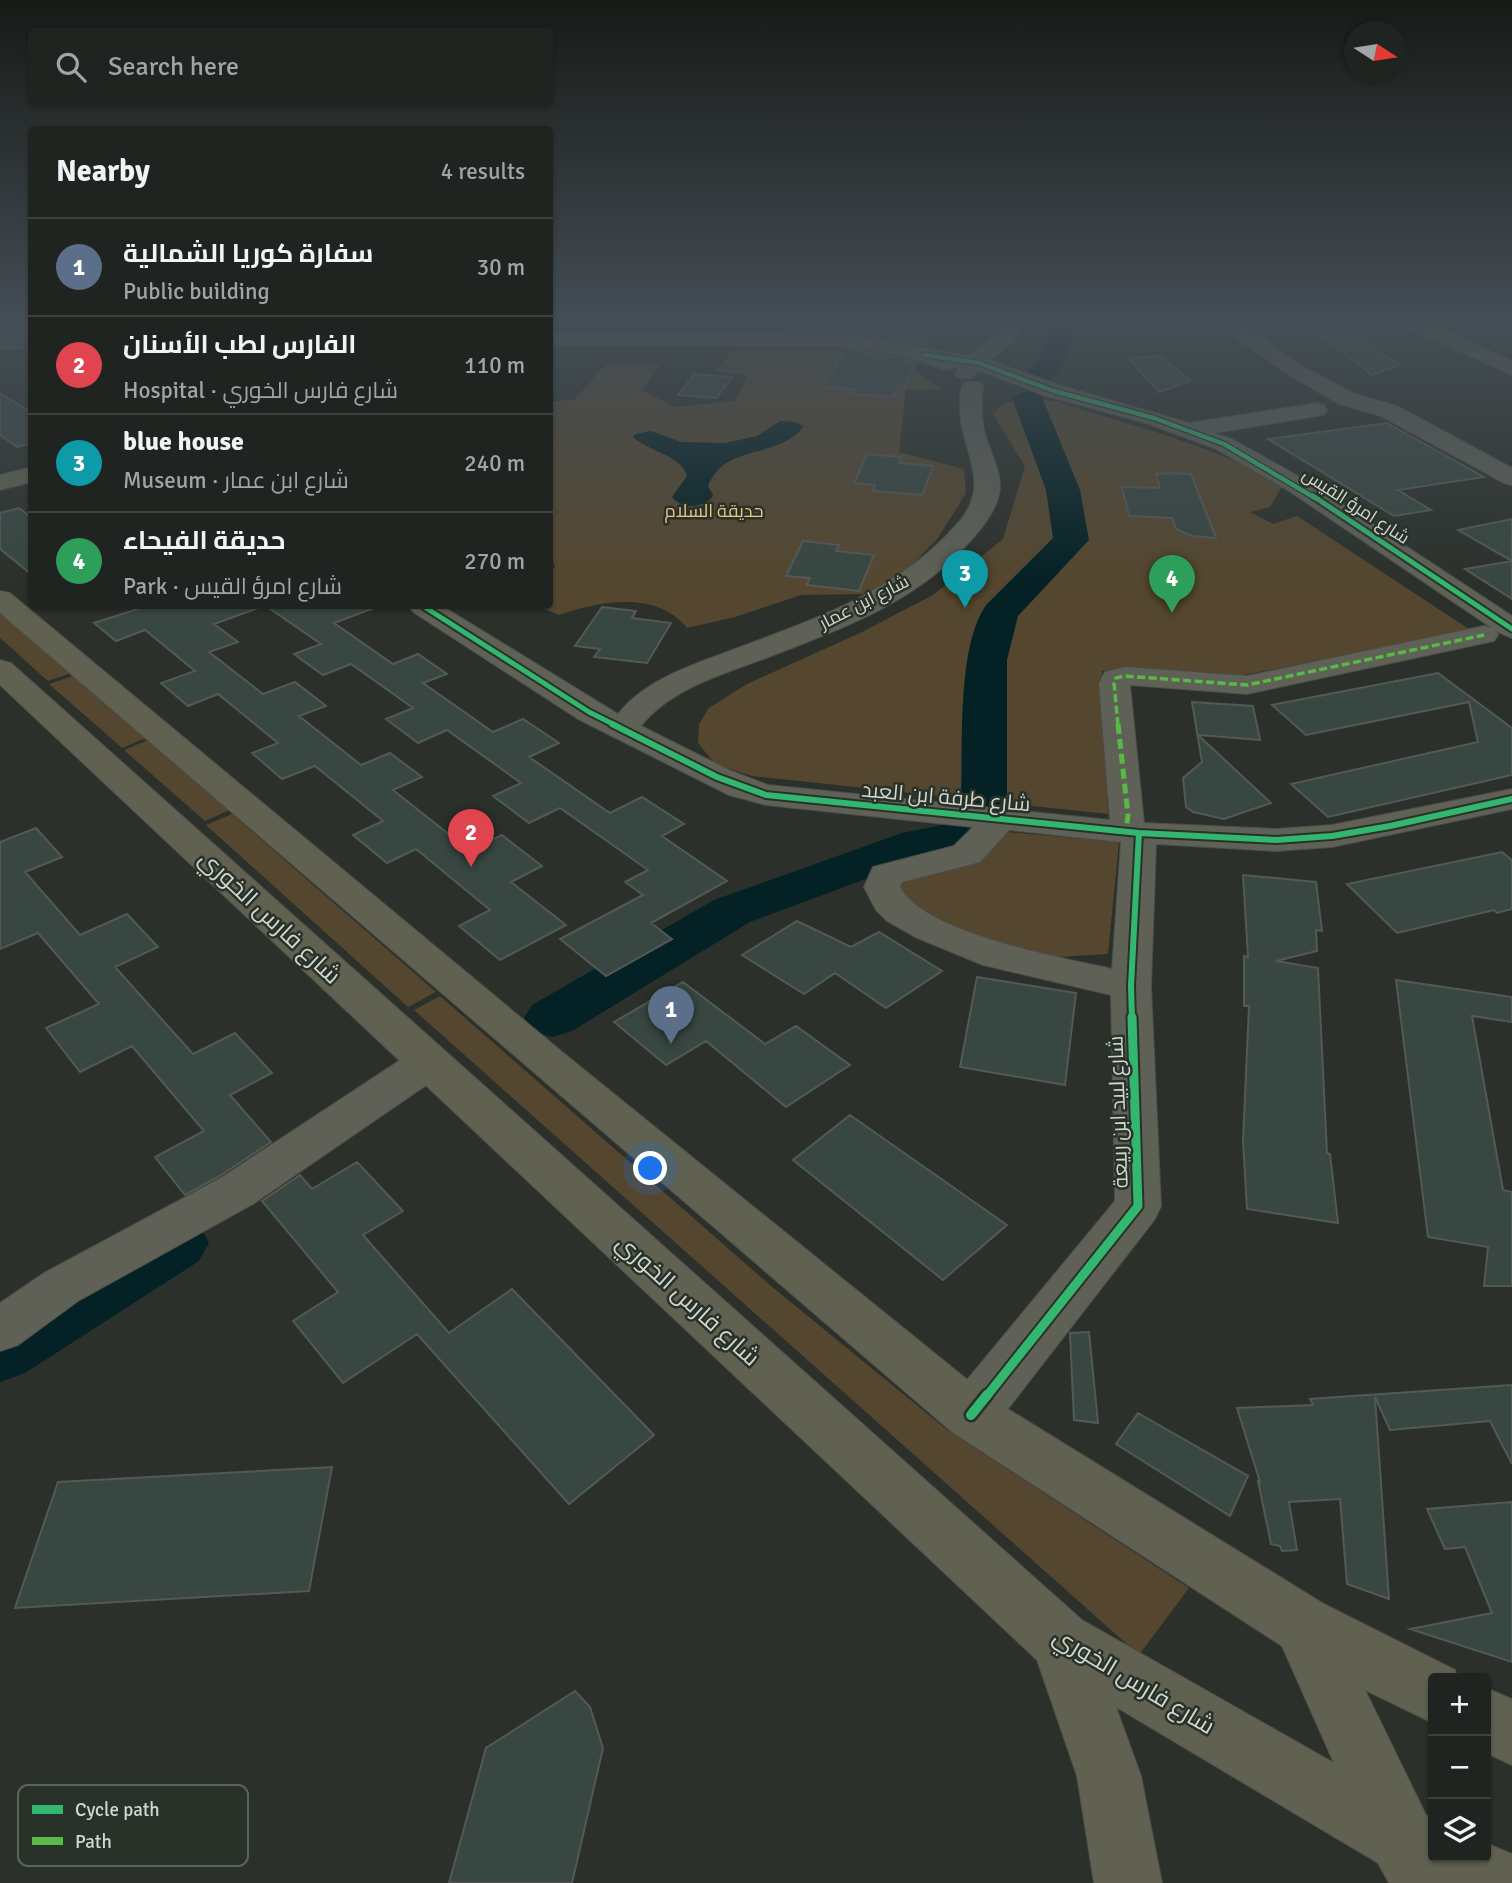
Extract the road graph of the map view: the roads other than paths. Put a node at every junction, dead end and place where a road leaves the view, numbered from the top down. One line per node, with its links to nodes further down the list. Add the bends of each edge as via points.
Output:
1 (975, 408): 13 (street, شارع ابن عمار, via 972,427 984,460 988,492 974,520 949,549 913,578 865,606)
2 (1113, 408): 5 (street, شارع امرؤ القيس)
3 (1377, 408): 7 (street)
4 (1316, 410): 5 (street)
5 (1190, 430): 11 (street, شارع امرؤ القيس, via 1241,452 1298,486)
6 (28, 475): 8 (main road)
7 (1512, 478)
8 (0, 483)
9 (0, 599): 23 (main road)
10 (428, 609): 14 (street, شارع طرفة ابن العبد)
11 (1498, 632): 19 (street, شارع لبيد ابن ربيعة, via 1247,685 1116,678)
12 (0, 669): 21 (main road, شارع فارس الخوري)
13 (676, 685): 14 (street, via 607,692); 15 (street, شارع ابن عمار, via 646,702); 16 (street, via 665,718)
14 (547, 687): 15 (street, شارع طرفة ابن العبد)
15 (623, 728): 16 (street, شارع طرفة ابن العبد)
16 (664, 750): 18 (street, شارع طرفة ابن العبد, via 740,788 766,795)
17 (1512, 799): 19 (street, شارع طرفة ابن العبد, via 1332,836 1276,840)
18 (1000, 819): 19 (street, شارع طرفة ابن العبد); 20 (street, via 967,853 886,875 883,887 889,902 928,928 997,956)
19 (1132, 832): 20 (street, شارع لبيد ابن ربيعة)
20 (1132, 986): 23 (street, شارع لبيد ابن ربيعة, via 1138,1206)
21 (429, 1062): 22 (street, via 237,1191 61,1287); 25 (main road, شارع فارس الخوري)
22 (0, 1330)
23 (971, 1415): 24 (main road)
24 (1303, 1625): 26 (main road); 29 (main road)
25 (1061, 1641): 29 (main road, شارع فارس الخوري); 30 (main road, via 1109,1776)
26 (1428, 1689)
27 (1491, 1722): 28 (main road)
28 (1512, 1733)
29 (1425, 1858): 31 (main road, شارع فارس الخوري)
30 (1128, 1883)
31 (1499, 1883)

